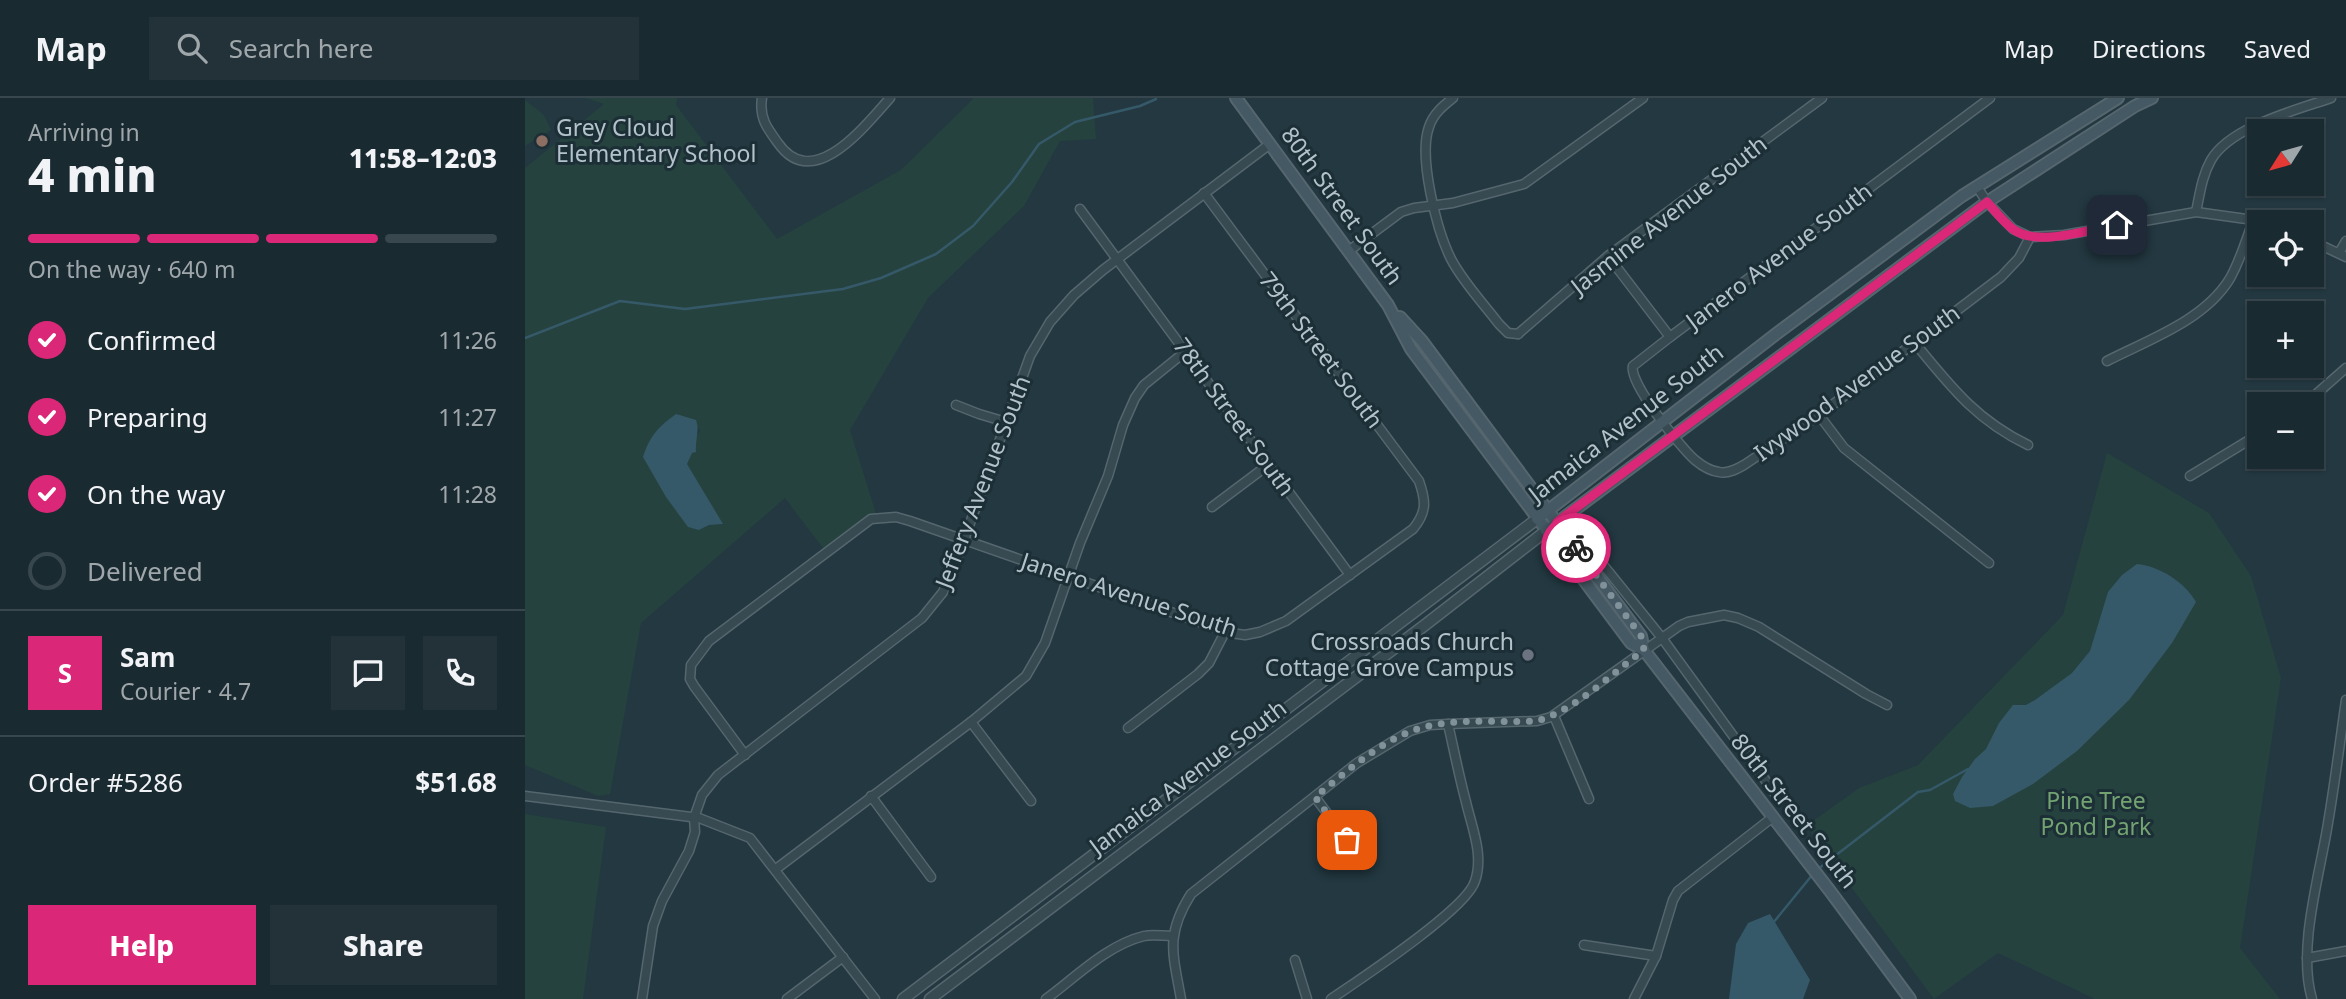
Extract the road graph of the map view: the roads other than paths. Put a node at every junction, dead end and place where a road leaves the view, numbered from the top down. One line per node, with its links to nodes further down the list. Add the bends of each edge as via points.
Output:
1 (762, 98): 2 (street, via 761,117 779,145 789,156 811,163 825,158)
2 (890, 98)
3 (1236, 98): 11 (main road, 80th Street South)
4 (1453, 98): 15 (street, via 1435,114 1426,136)
5 (1643, 98): 15 (street, via 1524,184)
6 (1822, 98): 25 (street, Jasmine Avenue South)
7 (1990, 98): 29 (street, Janero Avenue South)
8 (2117, 98): 12 (main road, Jamaica Avenue South)
9 (2152, 98): 14 (main road, Jamaica Avenue South)
10 (2330, 98): 17 (street, via 2266,122 2227,143 2212,158 2202,180)
11 (1270, 144): 13 (street, Jeffery Avenue South); 23 (main road, 80th Street South)
12 (1977, 187): 14 (street); 39 (main road, Jamaica Avenue South)
13 (1204, 192): 26 (street, Jeffery Avenue South); 47 (street, 79th Street South, via 1419,481)
14 (1987, 202): 20 (street, via 2013,229); 40 (main road, Jamaica Avenue South)
15 (1433, 206): 23 (street, via 1401,212); 28 (street, via 1441,239 1453,262 1499,324 1508,333)
16 (1080, 209): 26 (street, 78th Street South)
17 (2196, 212): 18 (street); 20 (street)
18 (2247, 218)
19 (2247, 236): 33 (street, via 2230,279 2217,296 2187,319)
20 (2030, 237): 30 (street, Ivywood Avenue South, via 2001,277)
21 (2346, 241): 24 (street)
22 (2324, 246): 24 (street)
23 (1350, 250): 27 (main road, 80th Street South)
24 (2343, 255)
25 (1608, 256): 28 (street, Jasmine Avenue South); 29 (street)
26 (1117, 259): 32 (street, 78th Street South); 38 (street, Jeffery Avenue South, via 1050,322 1030,356)
27 (1388, 305): 46 (main road, 80th Street South, via 1422,341); 48 (main road, 80th Street South, via 1411,349)
28 (1518, 334): 31 (street)
29 (1670, 337): 39 (street, Janero Avenue South, via 1631,371)
30 (1914, 342): 37 (street, Ivywood Avenue South); 42 (street, via 1977,413)
31 (1523, 344)
32 (1186, 351): 43 (street, 78th Street South); 55 (street, via 1135,398)
33 (2107, 361)
34 (2346, 368): 35 (street)
35 (2319, 392)
36 (956, 405): 38 (street)
37 (1819, 415): 40 (street, Ivywood Avenue South, via 1744,465 1721,473 1694,459); 53 (street, via 1844,448)
38 (1006, 422): 52 (street, Jeffery Avenue South)
39 (1661, 422): 40 (street, Janero Avenue South); 46 (main road, Jamaica Avenue South)
40 (1672, 435): 49 (main road, Jamaica Avenue South)
41 (2247, 441): 44 (street)
42 (2028, 445)
43 (1268, 465): 45 (street); 54 (street, 78th Street South)
44 (2190, 476)
45 (1212, 507)
46 (1548, 511): 48 (main road, Jamaica Avenue South); 49 (main road, 80th Street South)
47 (1424, 513): 54 (street, Janero Avenue South, via 1412,529)
48 (1537, 519): 51 (main road, 80th Street South); 87 (street, Jamaica Avenue South)
49 (1557, 522): 51 (main road, Jamaica Avenue South); 58 (main road, 80th Street South, via 1641,636)
50 (1575, 530): 57 (street, 80th Street South)
51 (1546, 531): 58 (main road, 80th Street South, via 1631,643); 88 (street, Jamaica Avenue South)
52 (964, 540): 55 (street, Janero Avenue South); 65 (street, Jeffery Avenue South, via 943,592 922,618); 65 (street, Janero Avenue South, via 896,517 871,519 709,641 691,664 690,679)
53 (1989, 563)
54 (1350, 575): 56 (street, Janero Avenue South, via 1276,626 1245,635)
55 (1068, 577): 56 (street, Janero Avenue South); 62 (street, via 1038,659 1026,676)
56 (1226, 632): 64 (street, via 1198,674)
57 (1662, 638): 58 (street); 60 (street, via 1698,619 1738,618); 70 (street, 80th Street South)
58 (1644, 650): 61 (street); 72 (main road, 80th Street South)
59 (2346, 700): 82 (street)
60 (1887, 705)
61 (1553, 716): 63 (street, via 1537,721); 69 (street)
62 (971, 722): 67 (street); 71 (street)
63 (1448, 724): 68 (street, via 1411,731 1357,763); 92 (street, via 1478,848 1470,893)
64 (1128, 728)
65 (745, 755): 73 (street, Jeffery Avenue South, via 708,786)
66 (525, 796): 73 (street)
67 (871, 796): 75 (street); 76 (street)
68 (1315, 797): 74 (street); 77 (street, via 1191,894)
69 (1589, 799)
70 (1779, 799)
71 (1031, 802)
72 (1773, 817): 80 (street, via 1678,891); 94 (main road, 80th Street South)
73 (694, 818): 75 (street, via 750,838); 84 (street, Jeffery Avenue South, via 689,850 653,926)
74 (1347, 840)
75 (776, 869): 81 (street)
76 (931, 877)
77 (1172, 936): 89 (street, via 1126,942); 90 (street)
78 (1584, 944): 80 (street)
79 (2346, 951): 82 (street)
80 (1656, 956): 93 (street)
81 (843, 957): 85 (street); 86 (street)
82 (2307, 958): 95 (street)
83 (1295, 960): 91 (street)
84 (642, 999)
85 (787, 999)
86 (875, 999)
87 (903, 999)
88 (930, 999)
89 (1046, 999)
90 (1181, 999)
91 (1307, 999)
92 (1331, 999)
93 (1634, 999)
94 (1910, 999)
95 (2312, 999)

